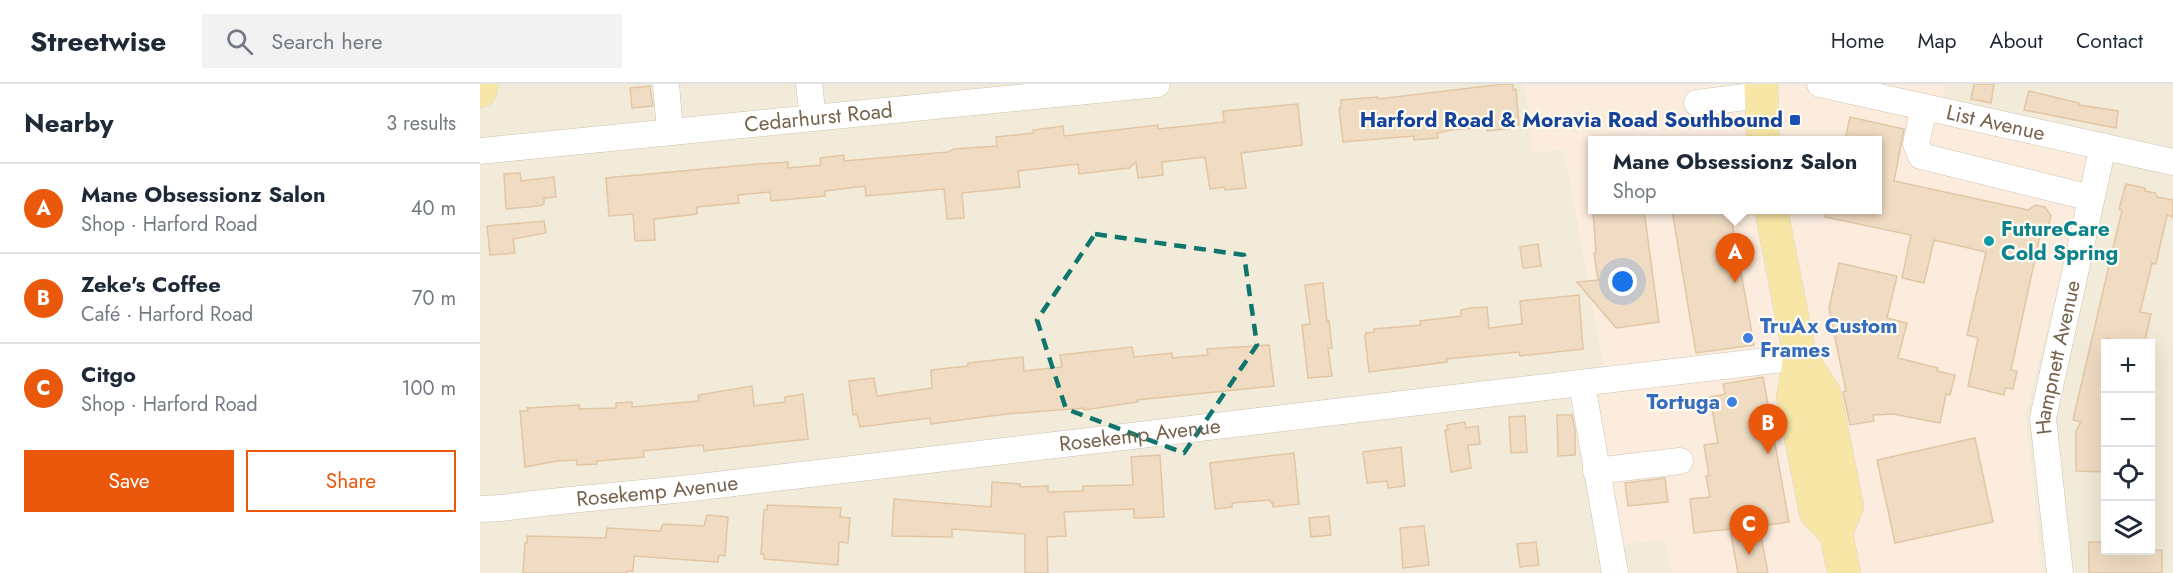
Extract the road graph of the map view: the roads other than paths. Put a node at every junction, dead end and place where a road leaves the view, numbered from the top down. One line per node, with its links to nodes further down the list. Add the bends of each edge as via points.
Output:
1 (482, 84): 7 (main road)
2 (666, 84): 12 (street)
3 (809, 84): 11 (street)
4 (1157, 84): 8 (street, Cedarhurst Road)
5 (1820, 84): 10 (street, List Avenue)
6 (1761, 89): 9 (street); 13 (main road)
7 (480, 91)
8 (945, 94): 11 (street, Cedarhurst Road)
9 (1697, 103)
10 (1924, 107): 14 (street, List Avenue); 17 (street, via 1916,144 1921,156)
11 (813, 118): 12 (street, Cedarhurst Road)
12 (670, 132): 15 (street, Cedarhurst Road)
13 (1763, 136)
14 (2103, 146): 16 (street, List Avenue); 17 (street, Hampnett Avenue)
15 (480, 151)
16 (2173, 162)
17 (2091, 198): 26 (street, Hampnett Avenue, via 2043,418)
18 (1772, 214): 19 (main road)
19 (1800, 357): 20 (street, Rosekemp Avenue); 25 (main road, via 1793,398 1816,513 1836,532)
20 (1582, 384): 22 (street); 23 (street, Rosekemp Avenue, via 714,486)
21 (1680, 462): 22 (street)
22 (1596, 471): 24 (street)
23 (480, 508)
24 (1616, 573)
25 (1844, 573)
26 (2060, 573)

